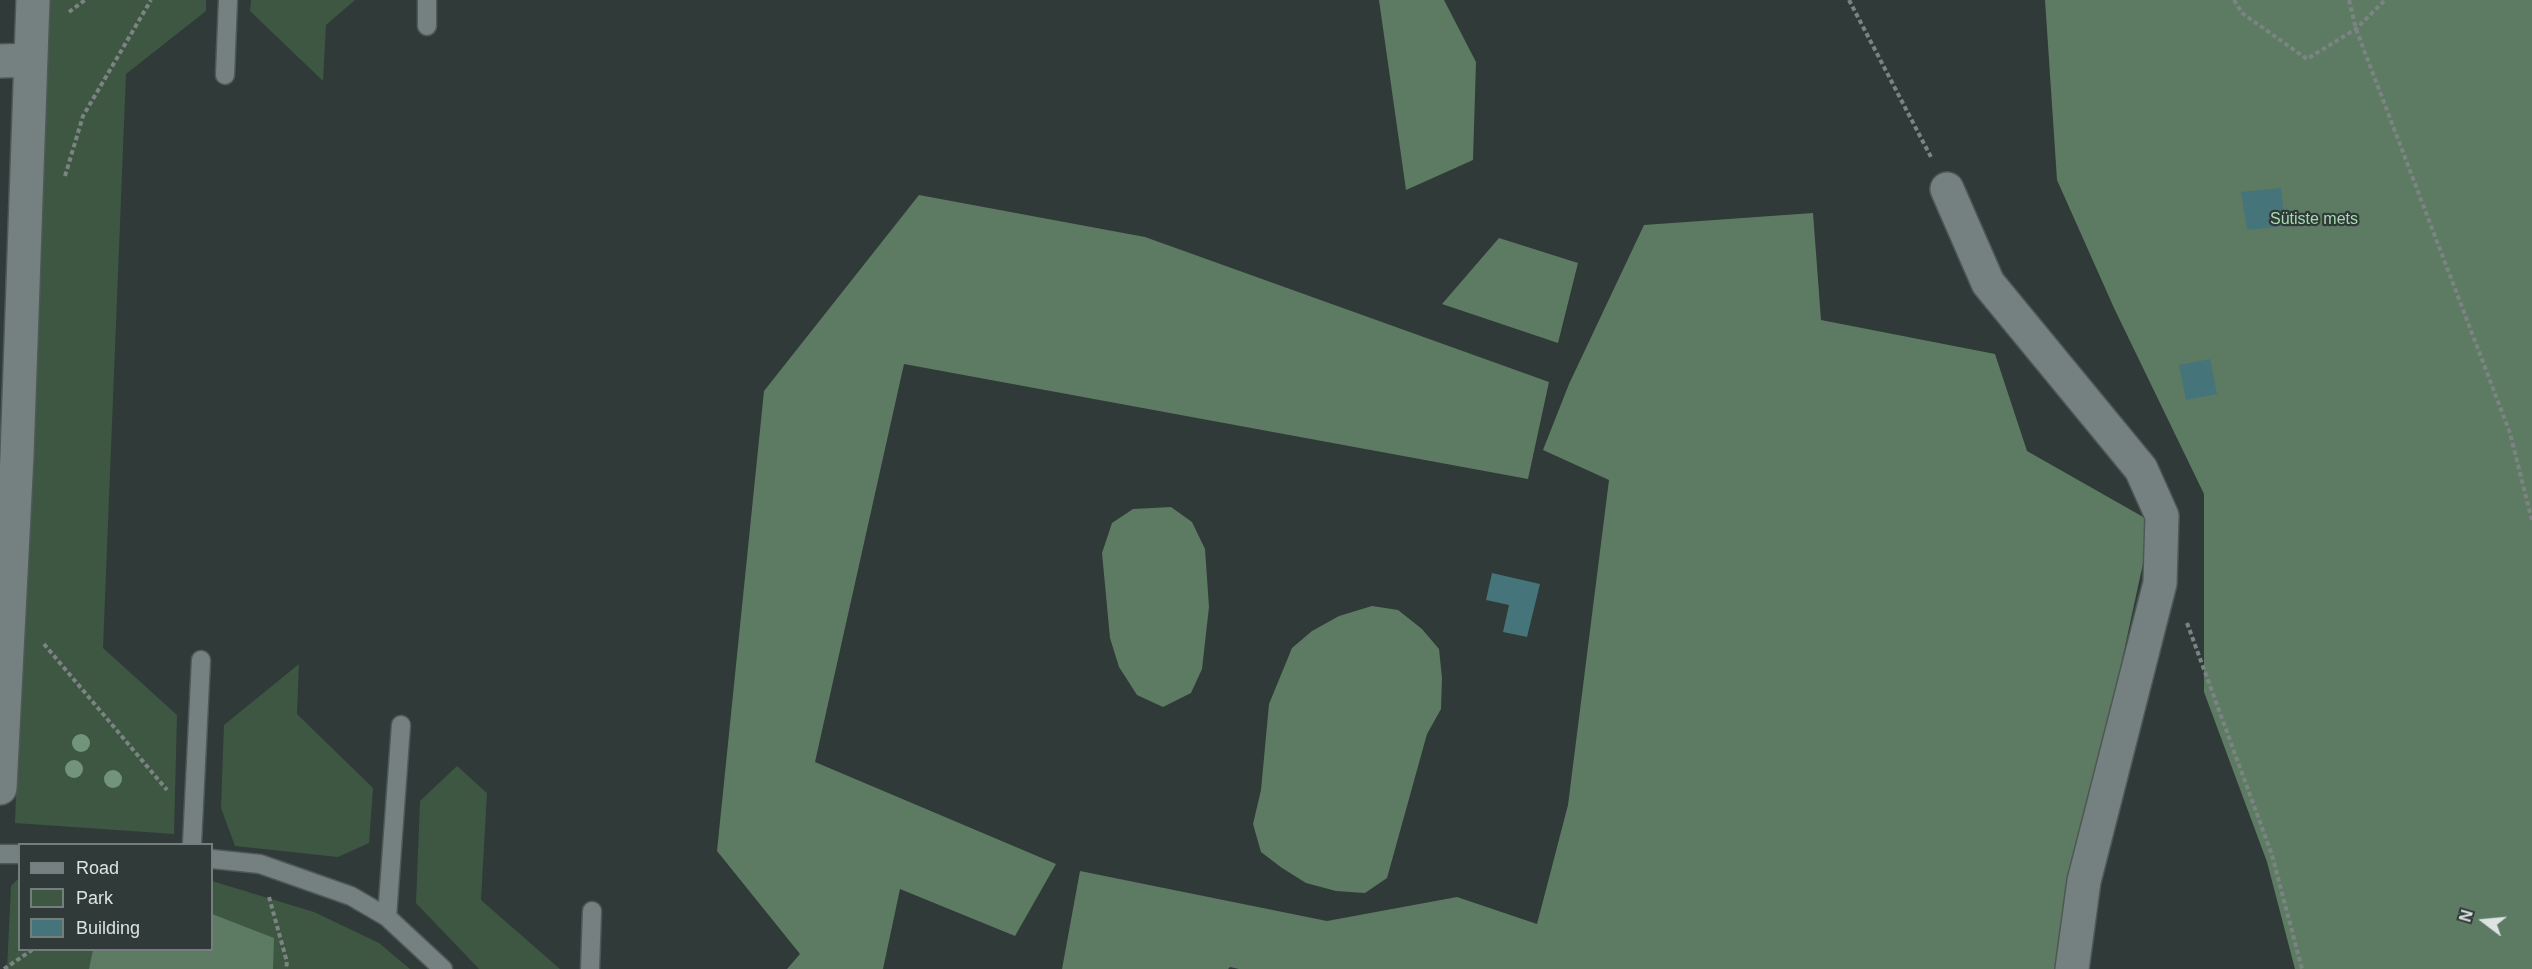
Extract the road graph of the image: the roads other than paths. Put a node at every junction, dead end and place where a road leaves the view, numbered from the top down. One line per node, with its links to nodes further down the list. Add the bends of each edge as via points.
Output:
1 (33, 0): 5 (street)
2 (228, 0): 6 (lane)
3 (427, 0): 4 (lane)
4 (427, 26)
5 (15, 60): 8 (street)
6 (225, 75)
7 (1947, 189): 20 (street, via 1988,283 2141,469 2162,516 2160,583 2084,882)
8 (9, 456): 11 (street, via 10,603)
9 (201, 660): 12 (lane)
10 (401, 725): 17 (lane)
11 (0, 788)
12 (192, 843)
13 (0, 854): 14 (lane)
14 (18, 854)
15 (213, 859): 17 (lane, via 260,864 351,896)
16 (592, 911): 19 (lane)
17 (387, 917): 18 (lane)
18 (443, 969)
19 (590, 969)
20 (2072, 969)

